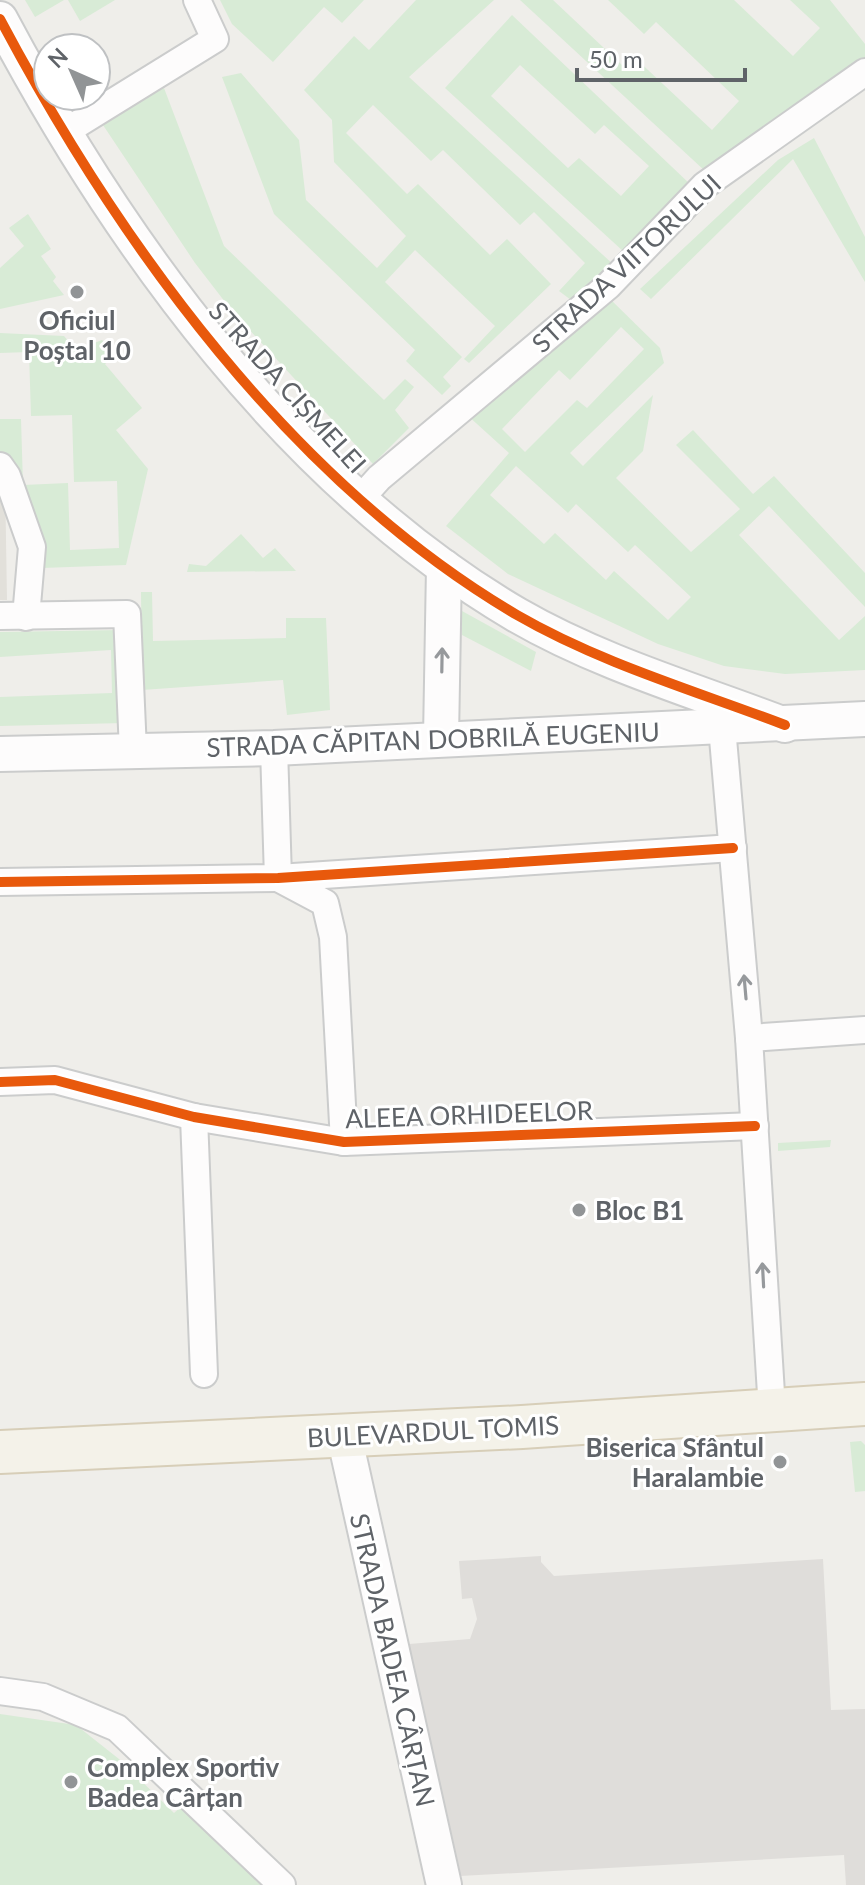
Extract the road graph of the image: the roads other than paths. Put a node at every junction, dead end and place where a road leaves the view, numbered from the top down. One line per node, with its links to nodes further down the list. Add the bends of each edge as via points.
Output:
1 (197, 0): 4 (street, via 215,39)
2 (0, 19): 4 (street, STRADA CIȘMELEI)
3 (865, 72): 6 (street, STRADA VIITORULUI, via 705,185 608,286)
4 (63, 133): 6 (street, STRADA CIȘMELEI, via 139,246 228,360 299,440)
5 (0, 466): 8 (street, via 32,547)
6 (361, 498): 7 (street, STRADA CIȘMELEI)
7 (444, 567): 10 (street, STRADA CIȘMELEI, via 574,644); 12 (street, one-way to 7)
8 (13, 616): 14 (street, via 127,614)
9 (865, 719): 10 (street, STRADA CĂPITAN DOBRILĂ EUGENIU)
10 (785, 725): 11 (street, STRADA CĂPITAN DOBRILĂ EUGENIU)
11 (722, 727): 12 (street, STRADA CĂPITAN DOBRILĂ EUGENIU); 16 (street)
12 (441, 738): 13 (street, STRADA CĂPITAN DOBRILĂ EUGENIU)
13 (274, 748): 14 (street, STRADA CĂPITAN DOBRILĂ EUGENIU); 17 (street)
14 (133, 751): 15 (street, STRADA CĂPITAN DOBRILĂ EUGENIU)
15 (0, 754)
16 (733, 848): 17 (street, ALEEA ORHIDEELOR); 20 (street, one-way to 16)
17 (278, 878): 18 (street, ALEEA ORHIDEELOR); 24 (street, ALEEA ORHIDEELOR, via 325,903 333,937)
18 (0, 882)
19 (865, 1030): 20 (street)
20 (749, 1038): 23 (street)
21 (0, 1082): 22 (street, ALEEA ORHIDEELOR, via 55,1080)
22 (194, 1117): 24 (street, ALEEA ORHIDEELOR); 25 (street)
23 (755, 1126): 24 (street, ALEEA ORHIDEELOR); 27 (street, one-way to 23)
24 (344, 1142)
25 (204, 1374)
26 (865, 1404): 27 (main road, BULEVARDUL TOMIS)
27 (772, 1410): 28 (main road, BULEVARDUL TOMIS)
28 (344, 1435): 29 (main road, BULEVARDUL TOMIS); 32 (street, STRADA BADEA CÂRȚAN)
29 (0, 1452)
30 (0, 1691): 31 (street, via 43,1697 117,1728)
31 (282, 1885)
32 (444, 1885)

